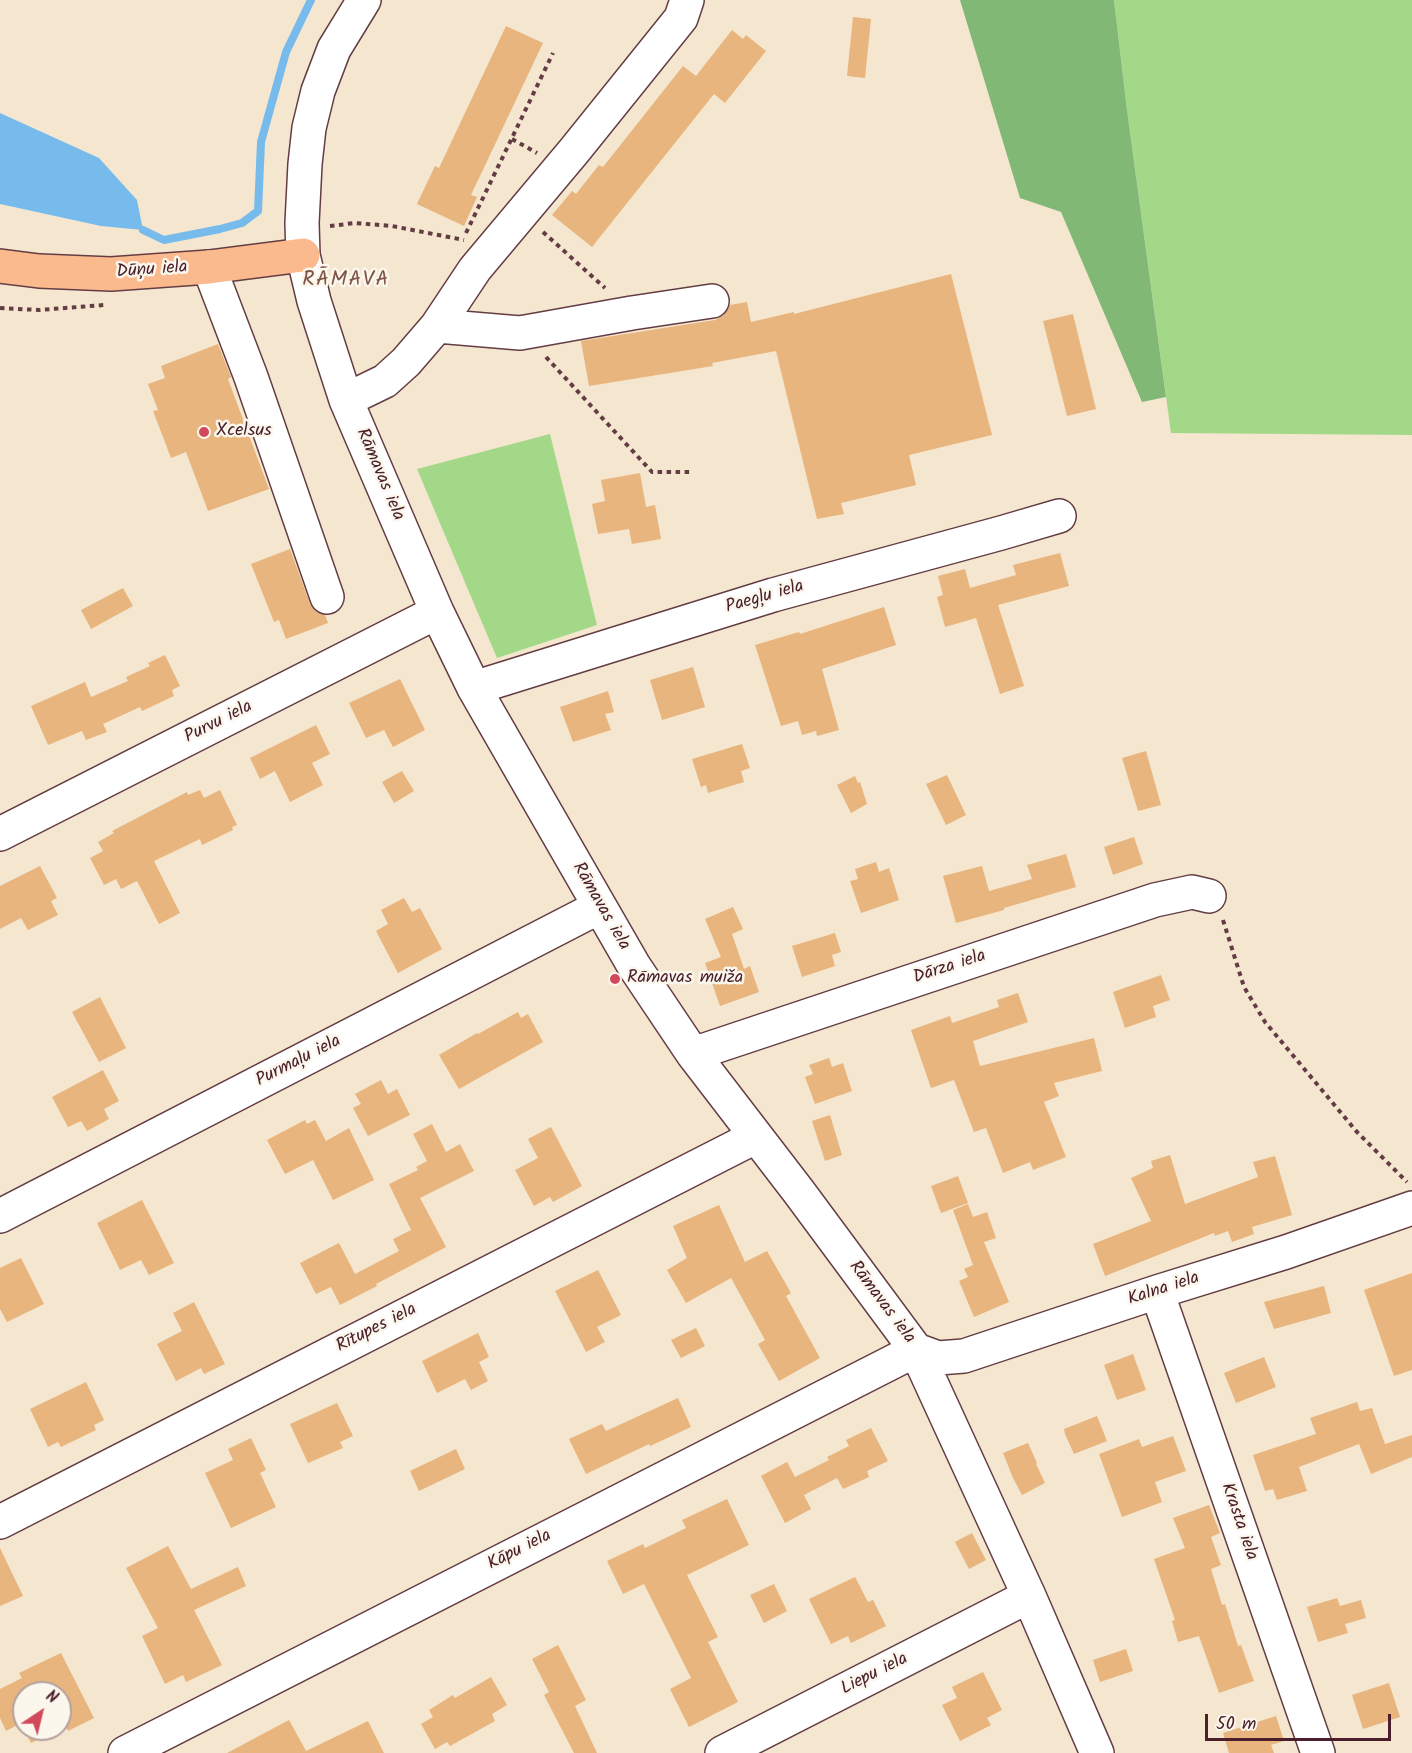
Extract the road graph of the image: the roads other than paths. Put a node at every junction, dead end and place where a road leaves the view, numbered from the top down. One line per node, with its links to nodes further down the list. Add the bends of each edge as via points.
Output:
1 (364, 0): 3 (street, Rāmavas iela, via 334,49 309,128)
2 (687, 0): 7 (street, via 681,18 521,213 475,246 475,269)
3 (303, 255): 5 (main road, Dūņu iela); 8 (street, Rāmavas iela)
4 (0, 266): 5 (main road, Dūņu iela, via 111,274)
5 (209, 267): 10 (street, via 256,375)
6 (711, 301): 7 (street, via 520,333)
7 (436, 326): 8 (street, via 385,381)
8 (346, 400): 11 (street, Rāmavas iela)
9 (1059, 516): 12 (street, Paegļu iela, via 773,595)
10 (327, 597)
11 (437, 612): 12 (street, Rāmavas iela); 13 (street, Purvu iela)
12 (474, 687): 15 (street, Rāmavas iela)
13 (0, 834)
14 (1209, 896): 16 (street, Dārza iela, via 1192,892 1155,900)
15 (599, 907): 16 (street, Rāmavas iela); 19 (street, Purmaļu iela)
16 (693, 1054): 17 (street, Rāmavas iela)
17 (755, 1137): 21 (street, Rāmavas iela); 22 (street, Rītupes iela)
18 (1410, 1196): 20 (street, Kalna iela, via 1287,1252)
19 (0, 1216)
20 (1157, 1292): 21 (street, Kalna iela, via 964,1356 938,1358); 27 (street, Krasta iela)
21 (916, 1350): 23 (street, Rāmavas iela); 24 (street, Kāpu iela)
22 (0, 1522)
23 (1029, 1596): 25 (street, Liepu iela); 26 (street, Rāmavas iela)
24 (125, 1753)
25 (722, 1753)
26 (1097, 1753)
27 (1318, 1753)

